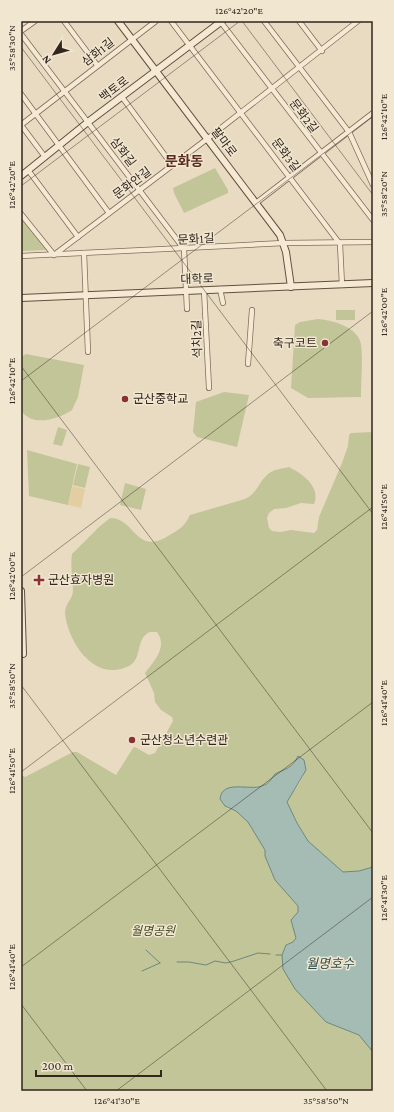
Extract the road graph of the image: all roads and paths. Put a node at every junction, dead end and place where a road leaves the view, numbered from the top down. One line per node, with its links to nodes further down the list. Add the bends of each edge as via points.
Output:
1 (35, 21): 12 (street)
2 (64, 21): 17 (street)
3 (118, 21): 14 (street, 팔마로)
4 (156, 21): 14 (street, 삼화1길)
5 (171, 21): 15 (street, 문화3길)
6 (221, 21): 15 (street, 백토로); 20 (street, 문화2길)
7 (264, 21): 18 (street)
8 (299, 21): 16 (street)
9 (347, 21): 11 (street)
10 (358, 21): 11 (street, 문화안길)
11 (351, 26): 16 (street, 문화안길)
12 (21, 31)
13 (21, 34): 21 (street, 삼화길)
14 (131, 39): 17 (street, 삼화1길); 19 (street, 팔마로)
15 (189, 46): 19 (street, 백토로); 24 (street, 문화3길)
16 (322, 51): 18 (street, 문화안길)
17 (97, 65): 21 (street, 삼화1길)
18 (300, 67): 20 (street, 문화안길); 29 (street)
19 (156, 72): 23 (street, 백토로); 30 (street, 팔마로)
20 (272, 89): 24 (street, 문화안길); 32 (street, 문화2길)
21 (65, 92): 26 (street, 삼화1길); 27 (street, 삼화길)
22 (21, 94): 26 (street)
23 (122, 97): 27 (street, 백토로); 34 (street)
24 (241, 112): 30 (street, 문화안길); 37 (street, 문화3길)
25 (373, 113): 29 (street)
26 (36, 114): 28 (street, 삼화1길); 31 (street)
27 (88, 122): 31 (street, 백토로); 39 (street, 삼화길)
28 (21, 125): 33 (street)
29 (349, 132): 32 (street); 38 (street)
30 (207, 139): 34 (street, 문화안길); 40 (street, 팔마로)
31 (59, 147): 33 (street, 백토로); 42 (street)
32 (320, 154): 37 (street); 43 (street, 문화2길)
33 (45, 157): 35 (street, 백토로)
34 (172, 165): 39 (street, 문화안길)
35 (28, 170): 36 (street, 백토로); 44 (street)
36 (21, 176)
37 (290, 177): 40 (street); 47 (street, 문화3길)
38 (373, 185)
39 (140, 190): 42 (street, 문화안길); 48 (street, 삼화길)
40 (256, 203): 46 (street, 팔마로)
41 (21, 214): 50 (street)
42 (109, 214): 44 (street, 문화안길)
43 (373, 220)
44 (78, 237): 50 (street, 문화안길)
45 (373, 242): 47 (street, 문화1길)
46 (284, 243): 47 (street, 문화1길); 48 (street, 문화1길); 54 (street, 팔마로)
47 (340, 244): 53 (street)
48 (184, 249): 49 (street, 문화1길); 56 (street)
49 (84, 253): 50 (street, 문화1길); 58 (street)
50 (54, 255): 51 (street, 문화1길)
51 (21, 256)
52 (373, 283): 53 (street, 대학로)
53 (342, 285): 54 (street, 대학로)
54 (291, 287): 55 (street, 대학로)
55 (220, 289): 57 (street, 대학로); 60 (street)
56 (186, 290): 57 (street, 대학로); 58 (street, 대학로); 61 (street)
57 (204, 290): 65 (street, 석치2길)
58 (86, 295): 59 (street, 대학로); 63 (street)
59 (21, 298)
60 (223, 303)
61 (187, 309)
62 (252, 310): 64 (street)
63 (88, 352)
64 (248, 364)
65 (209, 388)
66 (21, 590): 67 (street)
67 (23, 654)

